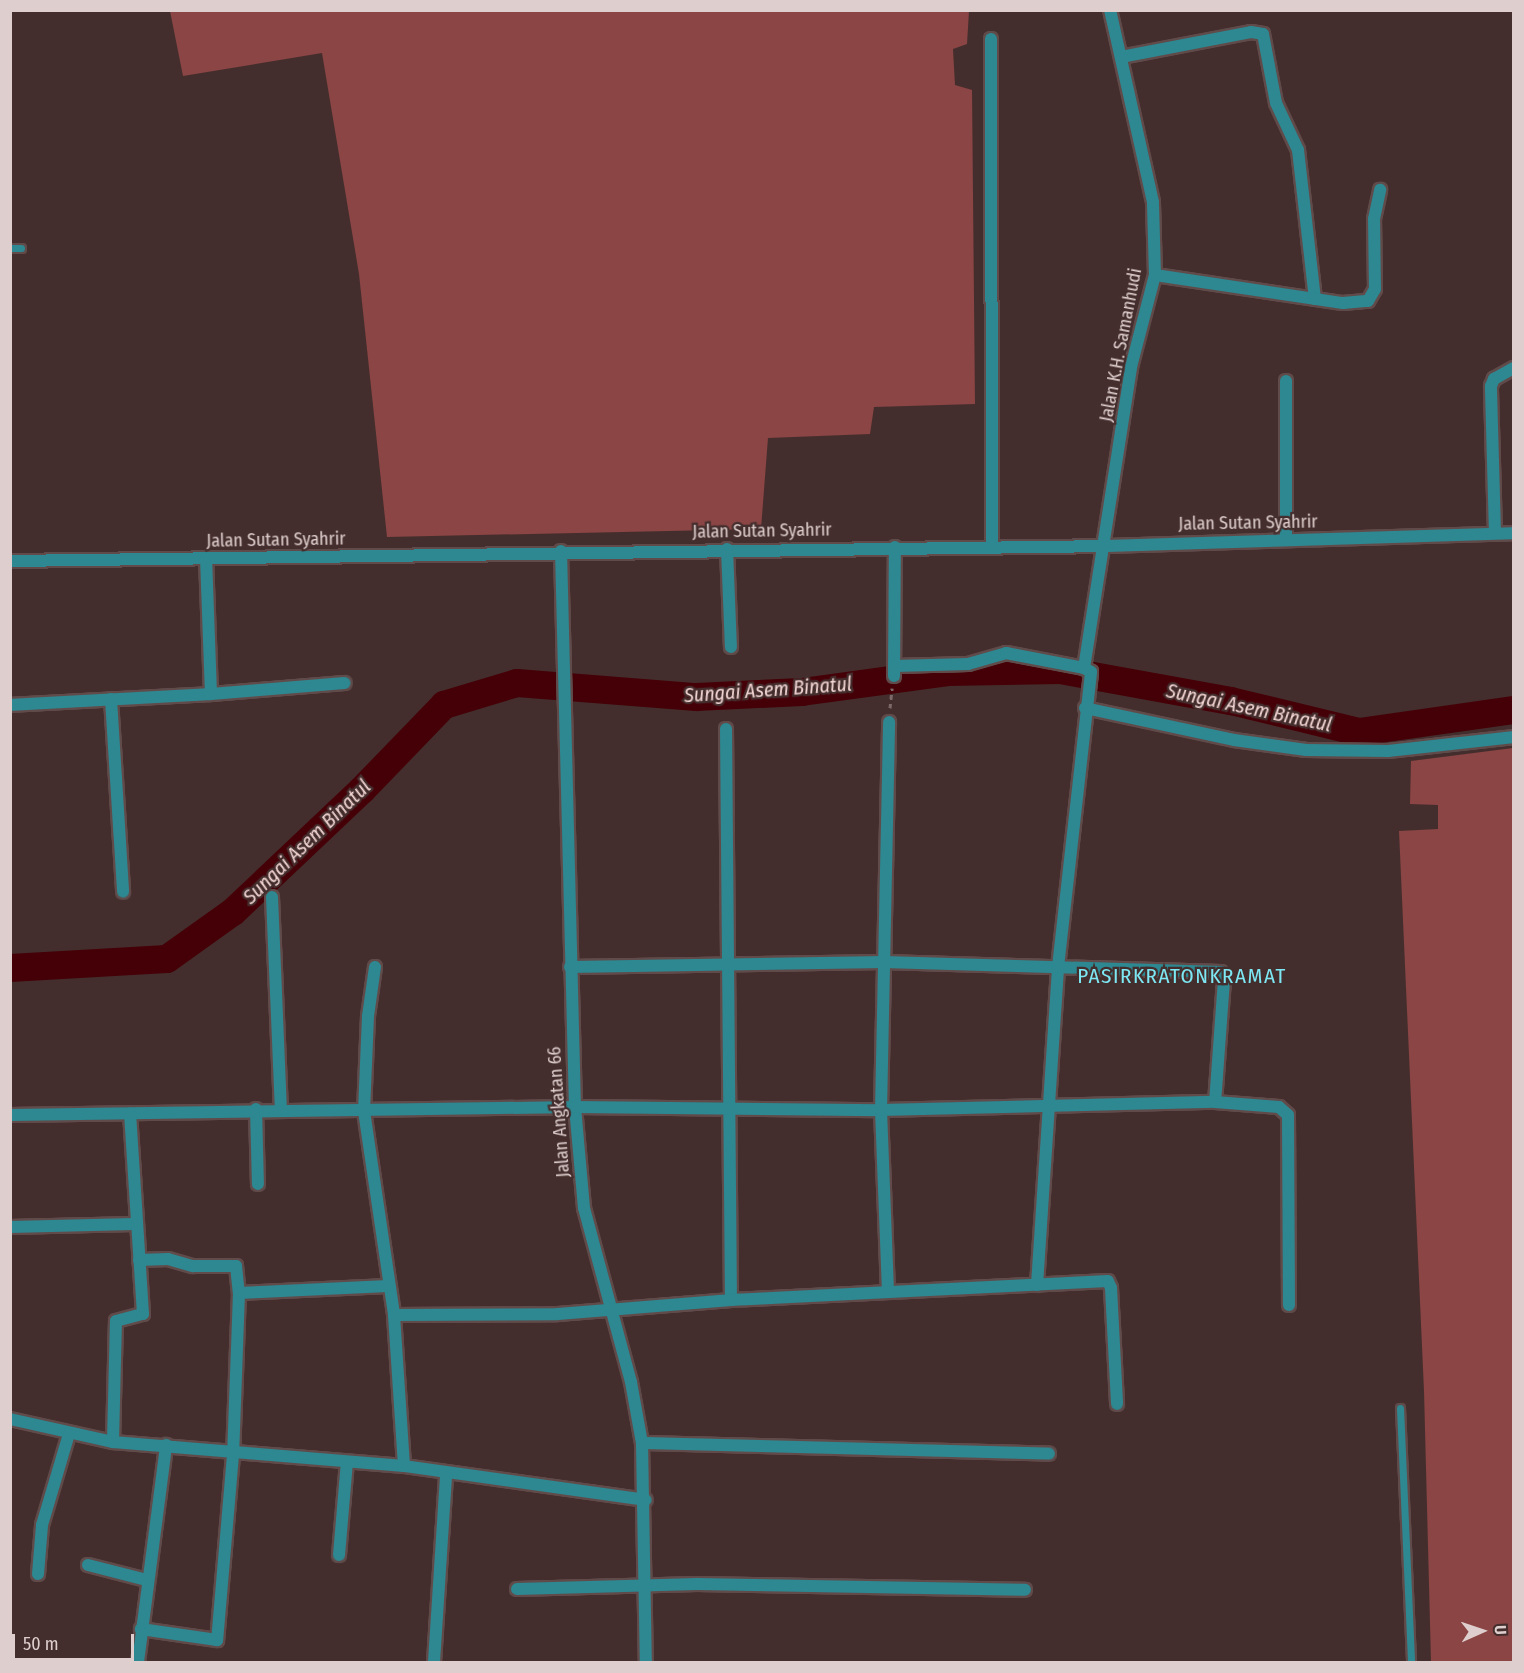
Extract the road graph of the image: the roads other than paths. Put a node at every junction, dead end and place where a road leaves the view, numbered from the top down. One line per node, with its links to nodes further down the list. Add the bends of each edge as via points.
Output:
1 (1110, 10): 3 (street, Jalan K.H. Samanhudi)
2 (991, 39): 16 (street)
3 (1121, 57): 7 (street, Jalan K.H. Samanhudi, via 1154,202); 8 (street, via 1251,32 1263,34 1276,103 1298,150)
4 (1380, 190): 8 (street, via 1374,219 1372,299 1359,304)
5 (10, 248): 6 (lane)
6 (21, 248)
7 (1155, 275): 8 (street); 14 (street, Jalan K.H. Samanhudi, via 1131,367)
8 (1314, 299)
9 (1514, 368): 11 (street, via 1494,379 1491,386)
10 (1286, 381): 13 (street)
11 (1496, 533): 12 (street, Jalan Sutan Syahrir); 13 (street, Jalan Sutan Syahrir)
12 (1514, 533)
13 (1286, 539): 14 (street, Jalan Sutan Syahrir)
14 (1105, 546): 16 (street, Jalan Sutan Syahrir); 22 (street, Jalan K.H. Samanhudi)
15 (895, 547): 16 (street, Jalan Sutan Syahrir); 17 (street, Jalan Sutan Syahrir); 22 (street, via 894,671 968,664 1006,653)
16 (992, 547)
17 (727, 549): 18 (street, Jalan Sutan Syahrir); 21 (street)
18 (561, 551): 19 (street, Jalan Sutan Syahrir); 36 (street, Jalan Angkatan 66, via 567,678)
19 (206, 560): 20 (street, Jalan Sutan Syahrir); 24 (street)
20 (10, 561)
21 (731, 647)
22 (1088, 670): 27 (street, Jalan K.H. Samanhudi)
23 (345, 683): 24 (street)
24 (211, 694): 25 (street)
25 (111, 699): 26 (street); 31 (street)
26 (10, 705)
27 (1086, 706): 30 (street, via 1234,740 1305,750 1388,751); 37 (street, Jalan K.H. Samanhudi)
28 (889, 722): 33 (street)
29 (726, 729): 34 (street)
30 (1514, 737)
31 (123, 892)
32 (272, 897): 42 (street)
33 (884, 962): 34 (street); 37 (street); 44 (street)
34 (727, 966): 36 (street); 43 (street)
35 (375, 967): 45 (street, via 368,1016)
36 (570, 967): 40 (street, Jalan Angkatan 66)
37 (1058, 967): 38 (street, via 1222,973); 39 (street, Jalan K.H. Samanhudi)
38 (1215, 1102): 39 (street); 57 (street, via 1280,1107 1287,1112)
39 (1047, 1106): 44 (street); 52 (street, Jalan K.H. Samanhudi)
40 (575, 1107): 43 (street); 45 (street); 58 (street, Jalan Angkatan 66, via 584,1208)
41 (256, 1109): 42 (street); 46 (street); 48 (street)
42 (281, 1110): 45 (street)
43 (727, 1110): 44 (street); 56 (street)
44 (880, 1110): 54 (street)
45 (364, 1111): 53 (street)
46 (130, 1113): 47 (street); 49 (street)
47 (10, 1115)
48 (258, 1184)
49 (134, 1224): 50 (street); 51 (street)
50 (10, 1227)
51 (139, 1260): 55 (street, via 168,1258 193,1266 236,1266); 64 (street, via 142,1315 116,1321)
52 (1037, 1285): 54 (street); 60 (street, via 1109,1282)
53 (388, 1286): 55 (street); 59 (street)
54 (888, 1292): 56 (street)
55 (239, 1293): 68 (street)
56 (731, 1300): 58 (street)
57 (1289, 1305)
58 (609, 1310): 59 (street); 65 (street, Jalan Angkatan 66, via 632,1382)
59 (394, 1315): 70 (street)
60 (1117, 1404)
61 (1400, 1408): 84 (lane)
62 (10, 1419): 63 (street)
63 (69, 1434): 64 (street); 75 (street, via 42,1525)
64 (112, 1442): 66 (street)
65 (642, 1443): 67 (street); 72 (street, Jalan Angkatan 66)
66 (166, 1445): 68 (street); 76 (street)
67 (1049, 1454)
68 (233, 1455): 69 (street); 80 (street, via 217,1640)
69 (347, 1462): 70 (street); 73 (street)
70 (404, 1466): 71 (street)
71 (446, 1474): 72 (street); 82 (street)
72 (646, 1500): 77 (street, Jalan Angkatan 66)
73 (339, 1555)
74 (88, 1564): 76 (street)
75 (38, 1574)
76 (147, 1580): 80 (street)
77 (645, 1585): 78 (street); 79 (street); 83 (street, Jalan Angkatan 66)
78 (517, 1589)
79 (1025, 1590)
80 (141, 1629): 81 (street)
81 (138, 1662)
82 (434, 1662)
83 (646, 1662)
84 (1411, 1662)

